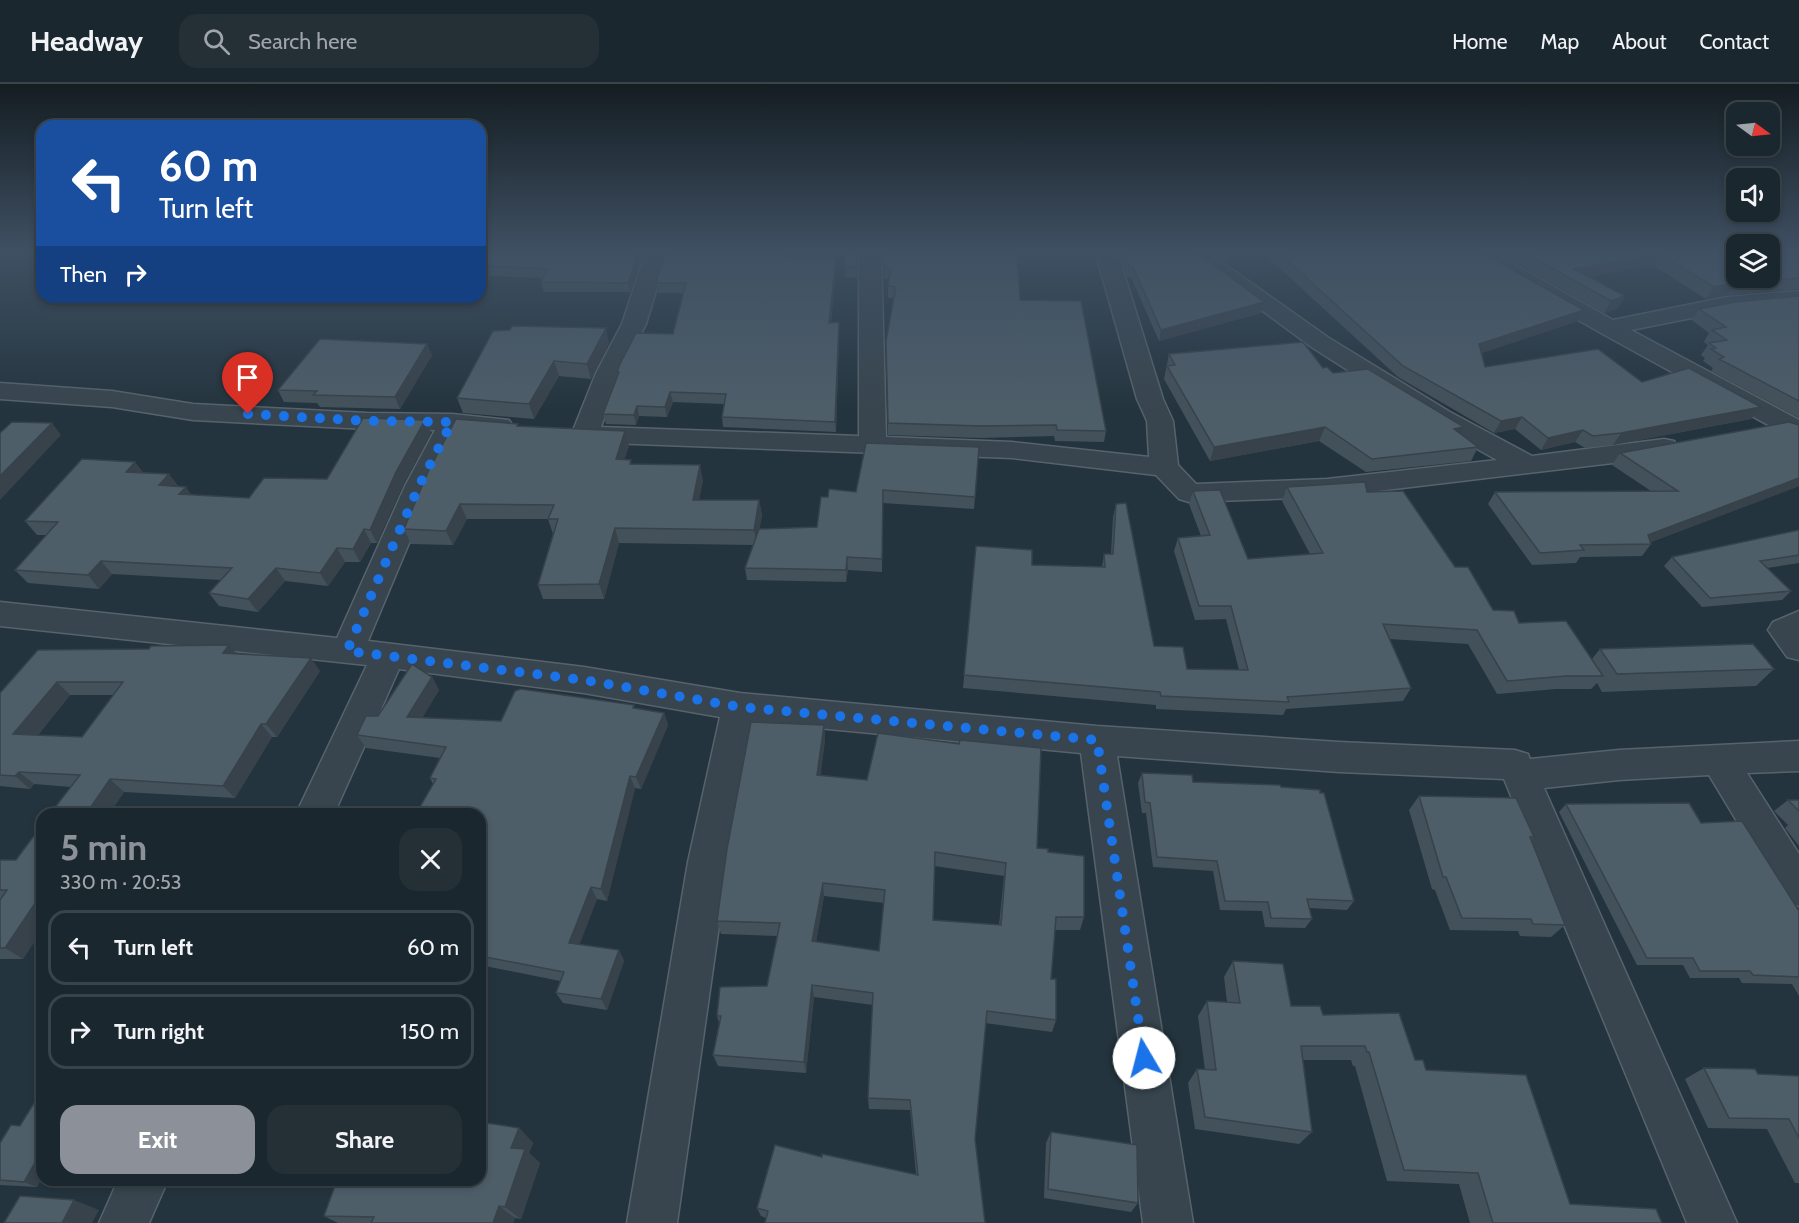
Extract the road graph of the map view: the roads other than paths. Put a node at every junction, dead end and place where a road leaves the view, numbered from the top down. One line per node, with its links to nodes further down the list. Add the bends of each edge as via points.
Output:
1 (640, 304): 14 (street)
2 (870, 304): 15 (street)
3 (1122, 304): 18 (street, via 1160,421)
4 (1266, 304): 17 (street, via 1441,418)
5 (1567, 304): 9 (street)
6 (1718, 304): 9 (street)
7 (1781, 304): 8 (street)
8 (1799, 316)
9 (1609, 328): 12 (street)
10 (0, 390): 11 (street, via 112,399 193,412)
11 (452, 422): 14 (street); 22 (street, via 419,486)
12 (1791, 427): 13 (street)
13 (1750, 430)
14 (585, 434): 15 (street)
15 (873, 443): 18 (street, via 1012,450)
16 (1684, 443): 17 (street)
17 (1526, 464): 18 (street, via 1327,488 1189,493)
18 (1164, 467)
19 (0, 614): 22 (street)
20 (1799, 623): 21 (street, via 1784,630)
21 (1799, 648)
22 (347, 651): 23 (street)
23 (389, 655): 24 (street, via 584,680); 29 (street)
24 (740, 707): 25 (street); 33 (street, via 708,862)
25 (1097, 740): 28 (street, via 1515,765); 34 (street)
26 (1799, 756): 27 (street)
27 (1719, 762): 28 (street, via 1619,765); 30 (street)
28 (1520, 775): 35 (street)
29 (318, 808)
30 (1799, 888)
31 (141, 1186): 32 (street)
32 (124, 1223)
33 (652, 1223)
34 (1168, 1223)
35 (1712, 1223)

